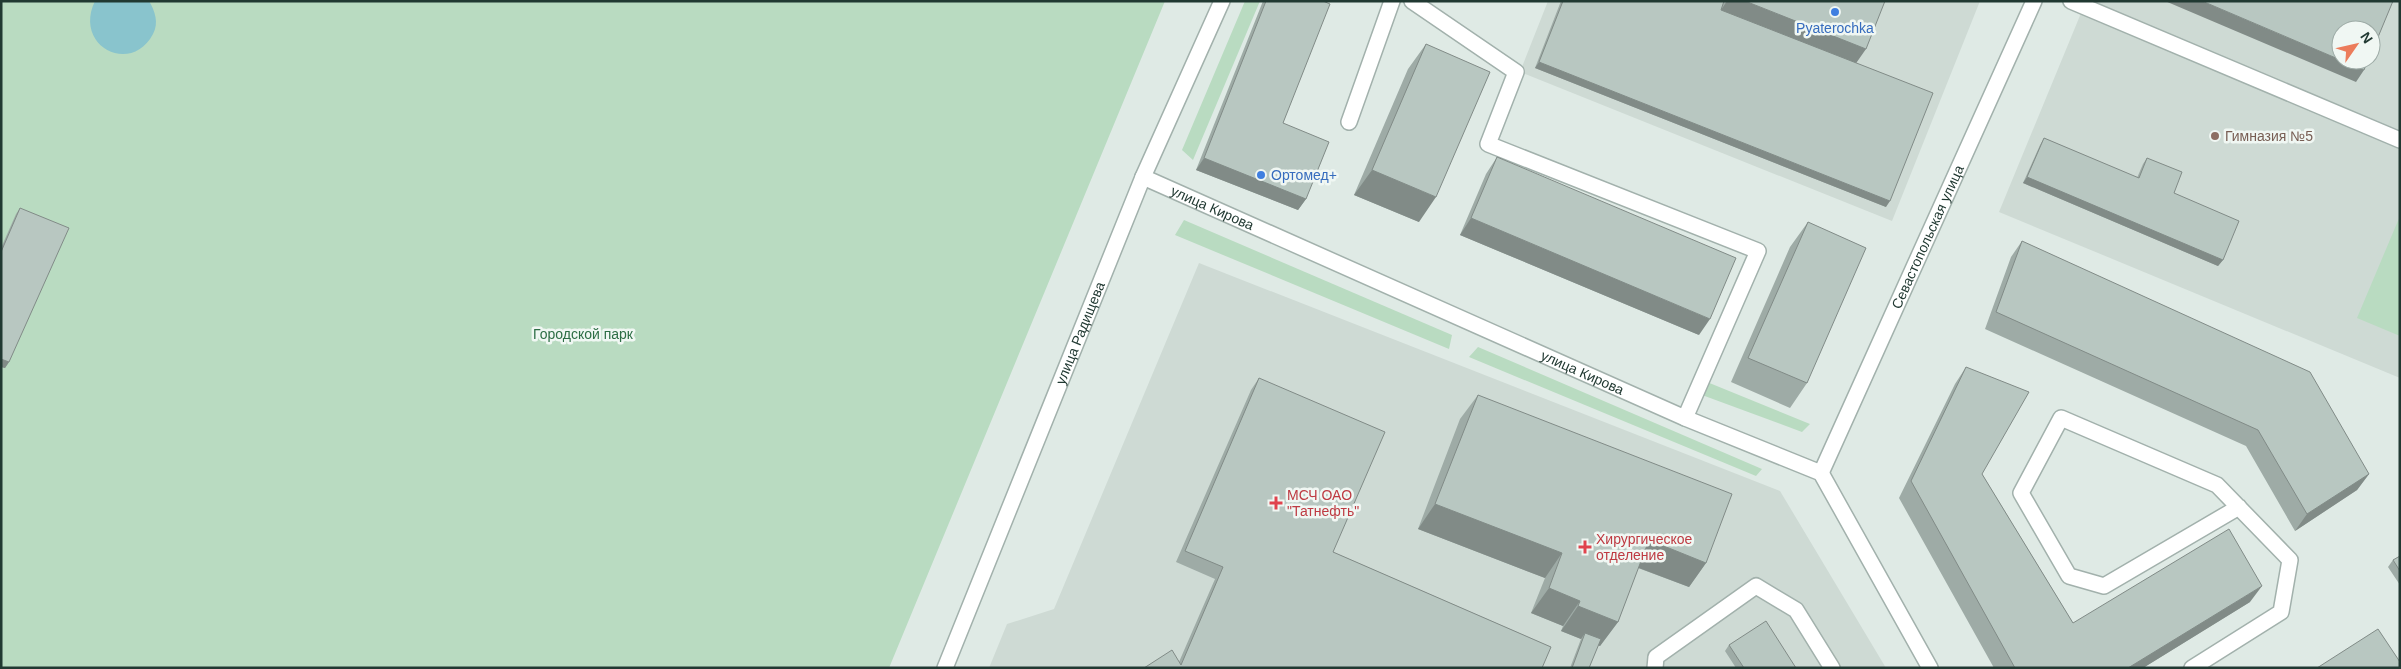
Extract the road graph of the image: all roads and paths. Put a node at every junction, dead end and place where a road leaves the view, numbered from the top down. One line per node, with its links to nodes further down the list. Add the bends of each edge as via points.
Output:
1 (1222, 1): 8 (street, улица Радищева)
2 (1392, 1): 6 (street)
3 (1412, 1): 9 (street, via 1516,72 1488,144 1758,251)
4 (2034, 1): 10 (street, Севастопольская улица)
5 (2072, 1): 7 (street)
6 (1349, 122)
7 (2400, 140)
8 (1143, 177): 9 (street, улица Кирова); 12 (street, улица Радищева)
9 (1686, 418): 10 (street, улица Кирова)
10 (1821, 473): 15 (street)
11 (2238, 507): 11 (street, via 2217,485 2061,418 2021,493 2069,576 2104,586); 16 (street, via 2290,560 2281,612)
12 (946, 668)
13 (1656, 668): 14 (street, via 1656,657 1756,586 1796,610)
14 (1832, 668)
15 (1930, 668)
16 (2192, 668)

